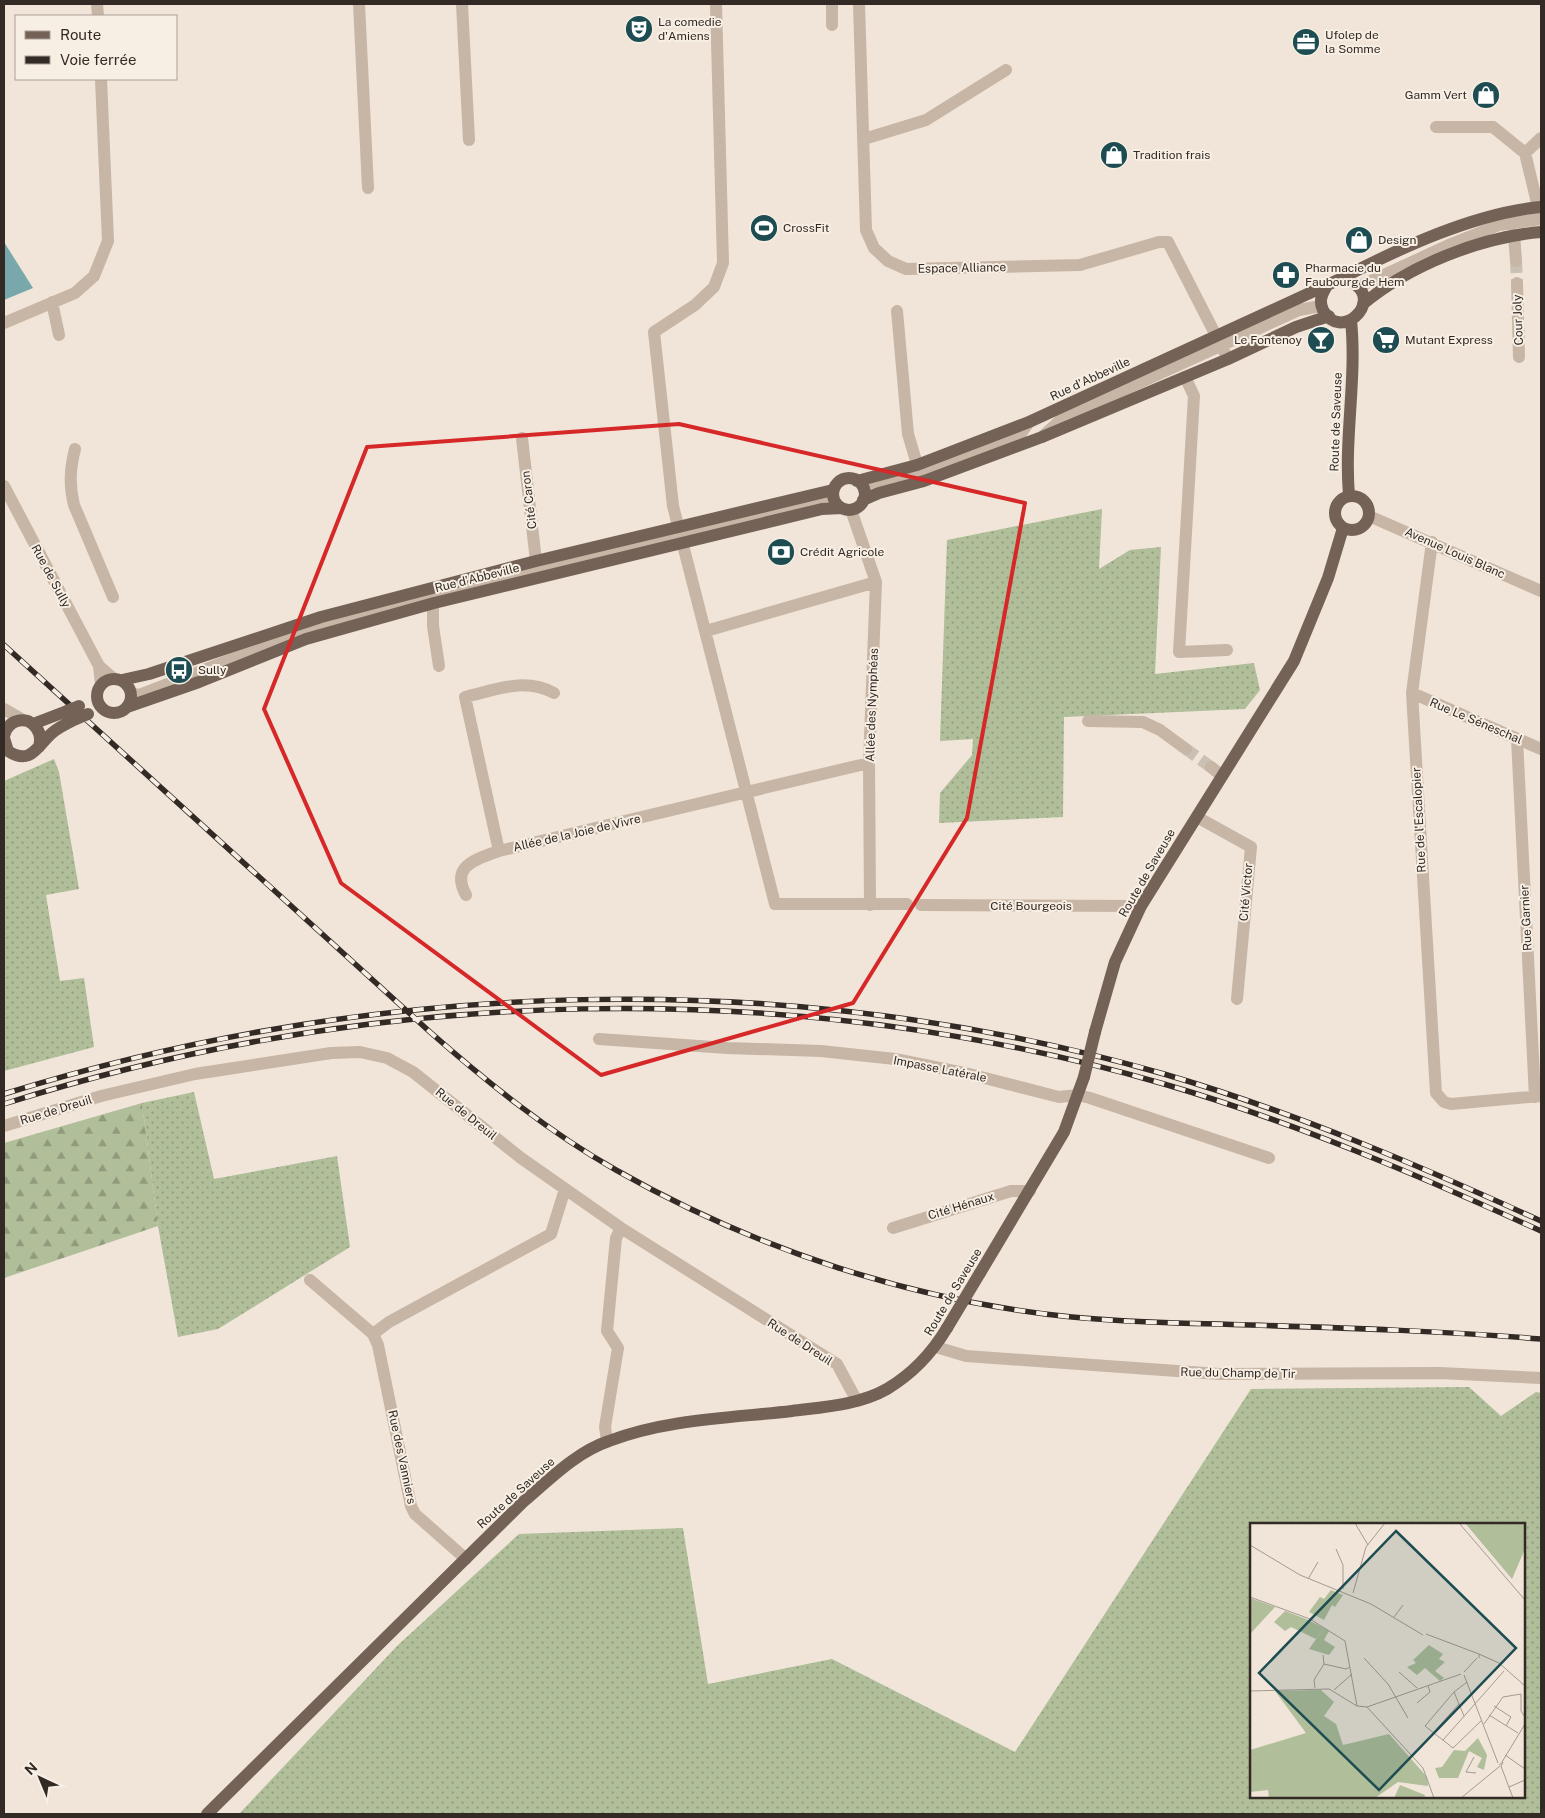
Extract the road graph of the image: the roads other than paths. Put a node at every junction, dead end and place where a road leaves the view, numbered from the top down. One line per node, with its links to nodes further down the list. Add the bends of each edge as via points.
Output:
1 (359, 4): 14 (street)
2 (462, 4): 12 (street)
3 (716, 4): 42 (street, via 723,263 714,287 696,305 654,332)
4 (832, 4): 6 (street)
5 (859, 4): 11 (street, Espace Alliance)
6 (832, 25)
7 (1006, 70): 11 (street, via 926,120)
8 (100, 80): 22 (street, via 108,241 94,276 75,293)
9 (1436, 127): 13 (street, via 1493,127)
10 (1541, 138): 13 (street)
11 (864, 139): 29 (street, Espace Alliance, via 866,230 874,248 888,261 906,269 1080,265 1158,242 1168,242)
12 (469, 140)
13 (1525, 153): 15 (street)
14 (368, 188)
15 (1540, 211): 19 (main road, Rue d'Abbeville, via 1484,218 1373,262); 21 (street, via 1451,244)
16 (1541, 232): 17 (main road)
17 (1514, 234): 18 (street); 23 (main road, via 1447,256 1384,288)
18 (1516, 261)
19 (1333, 282): 21 (main road, via 1348,280); 25 (main road, via 1322,296); 29 (main road, Rue d'Abbeville)
20 (1517, 283): 30 (street, Cour Joly)
21 (1358, 287): 23 (main road)
22 (52, 302): 27 (street); 28 (street)
23 (1363, 304): 26 (main road, via 1357,317)
24 (897, 311): 36 (street, via 908,434)
25 (1325, 311): 26 (main road, via 1339,322); 29 (street, via 1299,310); 31 (main road, Rue d'Abbeville)
26 (1351, 320): 39 (main road, Route de Saveuse, via 1347,470)
27 (4, 322)
28 (59, 335)
29 (1219, 342): 31 (street, Espace Alliance); 33 (street, via 1064,417); 36 (main road, Rue d'Abbeville, via 1029,422)
30 (1519, 357)
31 (1228, 359): 32 (main road, Rue d'Abbeville)
32 (1185, 377): 33 (main road, Rue d'Abbeville); 52 (street, via 1194,396 1179,652)
33 (1042, 437): 36 (main road, Rue d'Abbeville)
34 (522, 438): 46 (street, Cité Caron)
35 (75, 450): 50 (street, via 70,469 70,489)
36 (920, 473): 38 (main road, Rue d'Abbeville); 38 (main road, Rue d'Abbeville, via 879,493)
37 (4, 486): 53 (street, Rue de Sully)
38 (861, 490): 40 (main road); 40 (main road, via 842,480)
39 (1350, 495): 41 (main road, via 1363,500); 43 (main road, via 1335,507 1336,520)
40 (840, 502): 42 (main road, Rue d'Abbeville); 45 (main road, Rue d'Abbeville); 47 (street, Allée des Nymphéas)
41 (1369, 516): 43 (main road, via 1367,522 1356,530); 44 (street, Avenue Louis Blanc)
42 (678, 527): 45 (street); 46 (main road, Rue d'Abbeville)
43 (1343, 528): 75 (main road, Route de Saveuse, via 1328,578 1294,661)
44 (1432, 542): 48 (street, Avenue Louis Blanc); 59 (street, Rue de l'Escalopier)
45 (683, 543): 46 (main road, Rue d'Abbeville); 51 (street)
46 (537, 570): 49 (main road, Rue d'Abbeville)
47 (876, 582): 51 (street); 73 (street, Allée des Nymphéas)
48 (1541, 591)
49 (433, 596): 54 (street, via 433,626); 55 (main road, Rue d'Abbeville, via 321,617 149,674); 57 (street, via 307,630 139,695); 60 (main road, Rue d'Abbeville, via 306,639 200,682)
50 (113, 598)
51 (706, 631): 76 (street)
52 (1226, 650)
53 (99, 666): 55 (street, Rue de Sully); 56 (street, Rue de Sully)
54 (439, 666)
55 (118, 679): 56 (main road); 57 (main road, via 128,686)
56 (99, 689): 62 (main road, via 99,704); 63 (main road)
57 (131, 693): 60 (main road)
58 (554, 693): 78 (street, Allée de la Joie de Vivre, via 541,686 527,684 464,697)
59 (1412, 693): 67 (street, Rue Le Séneschal); 87 (street, Rue de l'Escalopier, via 1436,1093 1439,1099 1451,1104)
60 (127, 707): 62 (main road, via 117,712)
61 (4, 709): 65 (street)
62 (106, 711): 63 (main road)
63 (77, 713): 65 (main road); 68 (main road)
64 (1088, 721): 69 (street, via 1143,722)
65 (28, 722): 66 (main road, via 13,723); 68 (main road, via 40,734)
66 (4, 733): 71 (main road, via 8,751)
67 (1517, 739): 70 (street, Rue Le Séneschal); 87 (street, Rue Garnier)
68 (38, 747): 71 (main road, via 30,755)
69 (1186, 749)
70 (1541, 749)
71 (19, 757): 72 (main road)
72 (4, 761)
73 (869, 763): 76 (street, Allée de la Joie de Vivre); 81 (street, Allée des Nymphéas)
74 (1211, 767): 75 (street)
75 (1222, 776): 77 (main road, Route de Saveuse)
76 (748, 793): 78 (street, Allée de la Joie de Vivre); 81 (street, via 775,904)
77 (1197, 817): 83 (main road, Route de Saveuse); 84 (street, Cité Victor, via 1250,847)
78 (498, 851): 79 (street, via 470,862 462,873 461,886)
79 (466, 895)
80 (907, 904): 81 (street)
81 (870, 905)
82 (921, 906): 83 (street, Cité Bourgeois)
83 (1141, 906): 86 (main road, Route de Saveuse, bridge, via 1115,962)
84 (1237, 1000)
85 (600, 1039): 86 (street, Impasse Latérale, via 849,1054 925,1064 1060,1097)
86 (1078, 1095): 89 (street, Impasse Latérale); 91 (main road, Route de Saveuse, via 1064,1132)
87 (1538, 1096)
88 (4, 1126): 90 (street, Rue de Dreuil, via 102,1096 195,1074 331,1053 360,1052 388,1058 412,1072)
89 (1269, 1158)
90 (565, 1190): 92 (street, Rue de Dreuil); 95 (street, via 552,1234 389,1322)
91 (1030, 1191): 93 (street, Cité Hénaux, via 1012,1190); 96 (main road, Route de Saveuse, bridge)
92 (621, 1228): 98 (street, Rue de Dreuil, via 837,1364); 99 (street, via 616,1238 606,1331 618,1348 605,1427)
93 (893, 1228)
94 (310, 1280): 95 (street)
95 (373, 1334): 100 (street, Rue des Vanniers, via 378,1345 411,1506 415,1514)
96 (936, 1347): 97 (street, Rue du Champ de Tir, via 966,1356 1193,1373 1440,1373); 98 (main road, Route de Saveuse, via 886,1389)
97 (1541, 1378)
98 (857, 1401): 99 (main road, Route de Saveuse, via 652,1428)
99 (608, 1441): 100 (main road, Route de Saveuse, via 560,1470)
100 (466, 1559): 101 (main road, Route de Saveuse)
101 (207, 1814)

